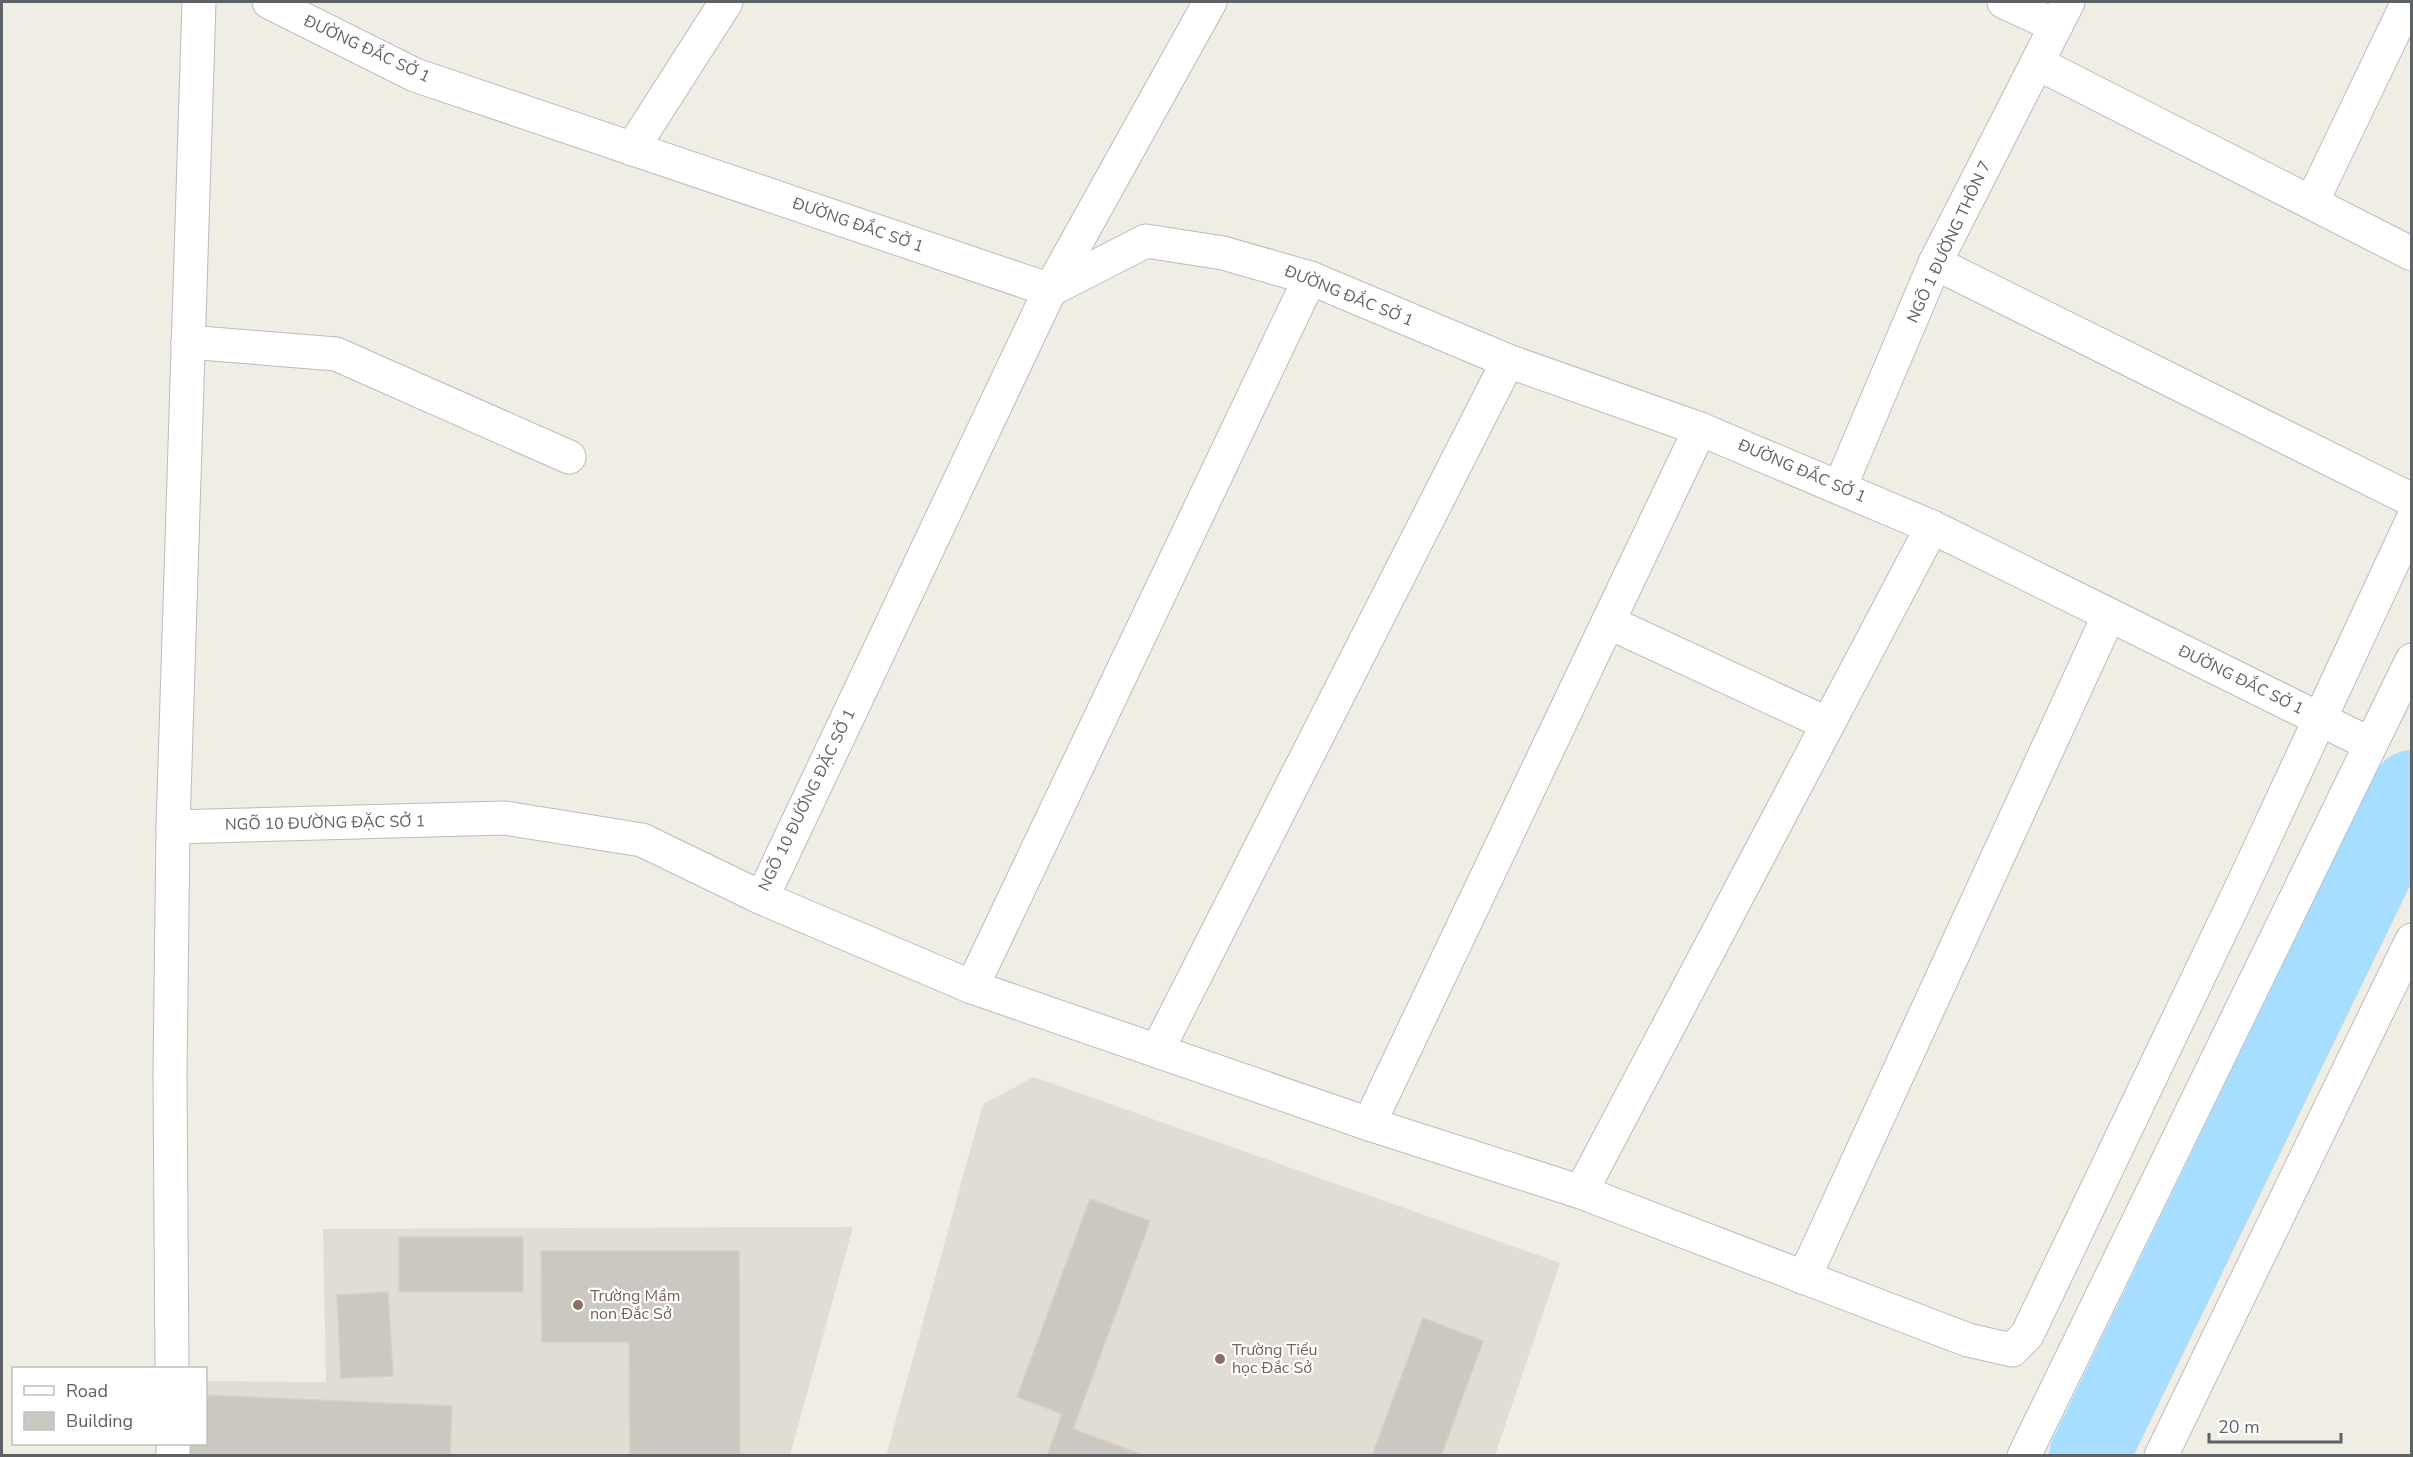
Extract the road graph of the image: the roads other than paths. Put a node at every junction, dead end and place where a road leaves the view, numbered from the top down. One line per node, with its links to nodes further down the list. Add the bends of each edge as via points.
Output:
1 (199, 2): 15 (street)
2 (269, 2): 9 (street, ĐƯỜNG ĐẮC SỞ 1, via 416,75)
3 (726, 2): 9 (street)
4 (1210, 2): 14 (street, NGÕ 10 ĐƯỜNG ĐẶC SỞ 1)
5 (2004, 2): 7 (street)
6 (2408, 2): 10 (street)
7 (2062, 14): 8 (street, NGÕ 1 ĐƯỜNG THÔN 7)
8 (2037, 63): 10 (street); 12 (street, NGÕ 1 ĐƯỜNG THÔN 7)
9 (632, 149): 14 (street, ĐƯỜNG ĐẮC SỞ 1)
10 (2312, 202): 11 (street)
11 (2412, 254)
12 (1935, 263): 19 (street, NGÕ 1 ĐƯỜNG THÔN 7); 20 (street)
13 (1310, 278): 14 (street, ĐƯỜNG ĐẮC SỞ 1, via 1223,253 1146,241); 16 (street, ĐƯỜNG ĐẮC SỞ 1); 32 (street)
14 (1050, 290): 30 (street, NGÕ 10 ĐƯỜNG ĐẶC SỞ 1)
15 (188, 342): 18 (street, via 336,354); 29 (street)
16 (1508, 361): 17 (street, ĐƯỜNG ĐẮC SỞ 1); 33 (street)
17 (1700, 429): 19 (street, ĐƯỜNG ĐẮC SỞ 1); 24 (street)
18 (569, 457)
19 (1840, 487): 22 (street, ĐƯỜNG ĐẮC SỞ 1)
20 (2412, 500)
21 (2412, 521): 26 (street)
22 (1932, 527): 23 (street, ĐƯỜNG ĐẮC SỞ 1); 27 (street)
23 (2109, 615): 26 (street, ĐƯỜNG ĐẮC SỞ 1); 36 (street)
24 (1608, 622): 27 (street); 34 (street)
25 (2412, 660): 28 (street)
26 (2319, 719): 28 (street, ĐƯỜNG ĐẮC SỞ 1); 36 (street, via 2027,1335 2012,1350 1968,1340)
27 (1828, 724): 35 (street)
28 (2370, 744): 38 (street)
29 (173, 827): 30 (street, NGÕ 10 ĐƯỜNG ĐẶC SỞ 1, via 505,819 642,840); 37 (street)
30 (762, 898): 32 (street)
31 (2412, 940): 39 (street)
32 (972, 987): 33 (street)
33 (1157, 1051): 34 (street)
34 (1369, 1124): 35 (street)
35 (1581, 1192): 36 (street)
36 (1804, 1278)
37 (172, 1367)
38 (2024, 1455)
39 (2161, 1455)

